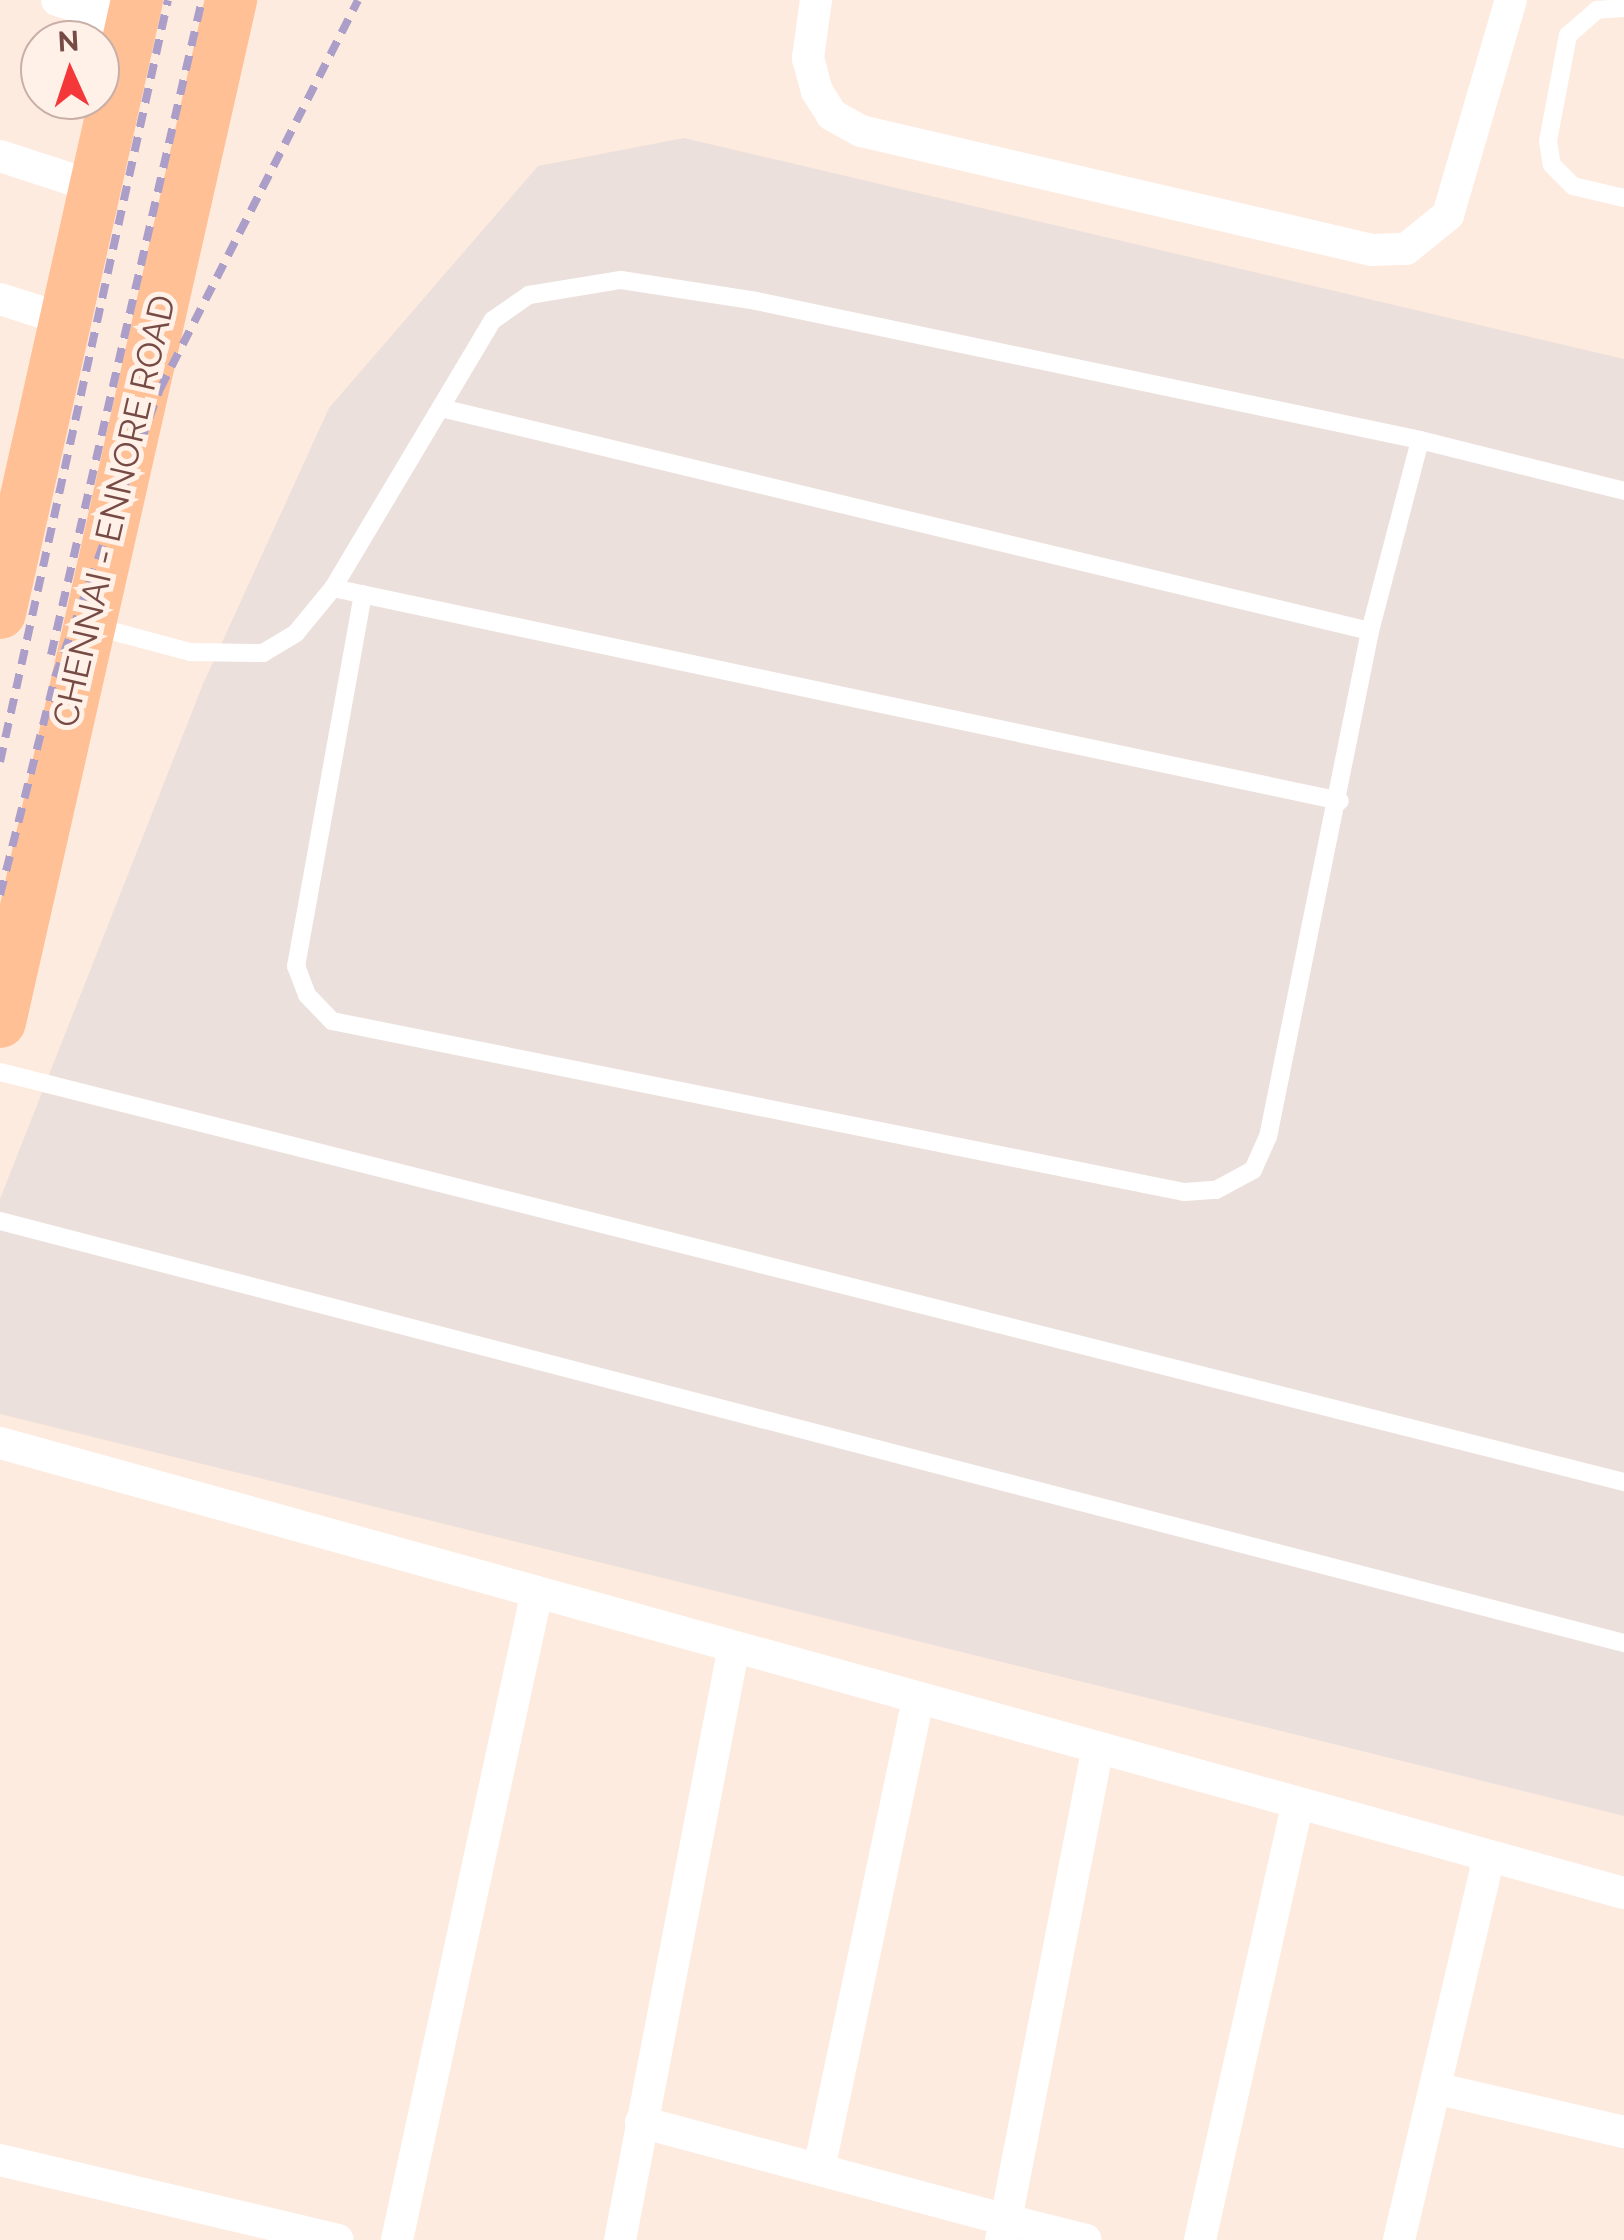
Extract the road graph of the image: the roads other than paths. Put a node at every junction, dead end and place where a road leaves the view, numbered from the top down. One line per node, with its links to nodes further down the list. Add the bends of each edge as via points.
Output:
1 (56, 0): 6 (street)
2 (231, 0): 19 (main road, CHENNAI - ENNORE ROAD)
3 (816, 0): 4 (street, via 808,58 817,92 832,115 861,130 1372,250 1406,248 1448,215)
4 (1511, 0)
5 (1624, 8): 9 (lane, via 1581,17 1568,35 1548,141 1552,165 1573,186)
6 (135, 12): 8 (main road)
7 (0, 156): 8 (street)
8 (95, 187): 11 (main road)
9 (1624, 198)
10 (0, 299): 11 (street)
11 (66, 320): 14 (main road)
12 (440, 408): 13 (lane, via 493,320 529,295 621,280); 16 (lane); 20 (lane)
13 (1420, 440): 15 (lane); 20 (lane)
14 (16, 463): 17 (main road)
15 (1624, 491)
16 (333, 588): 18 (lane); 19 (lane, via 296,632 263,653 190,652)
17 (2, 594)
18 (363, 594): 21 (lane); 21 (lane, via 296,966 307,994 332,1021 1184,1192 1216,1190 1253,1170 1268,1137)
19 (88, 625): 22 (main road, CHENNAI - ENNORE ROAD)
20 (1370, 631): 21 (lane)
21 (1340, 800)
22 (0, 1022)
23 (0, 1072): 26 (lane)
24 (0, 1221): 28 (lane)
25 (0, 1444): 27 (street)
26 (1624, 1482)
27 (536, 1596): 29 (street); 42 (street)
28 (1624, 1643)
29 (733, 1650): 30 (street); 36 (street)
30 (918, 1702): 31 (street); 39 (street)
31 (1097, 1751): 32 (street); 40 (street)
32 (1296, 1807): 33 (street); 45 (street)
33 (1488, 1860): 34 (street); 35 (street)
34 (1624, 1892)
35 (1439, 2088): 37 (street); 46 (street)
36 (641, 2122): 39 (street); 43 (street)
37 (1624, 2132)
38 (0, 2160): 41 (street)
39 (819, 2169): 40 (street)
40 (1003, 2230): 44 (street)
41 (338, 2240)
42 (396, 2240)
43 (620, 2240)
44 (1086, 2240)
45 (1200, 2240)
46 (1399, 2240)

